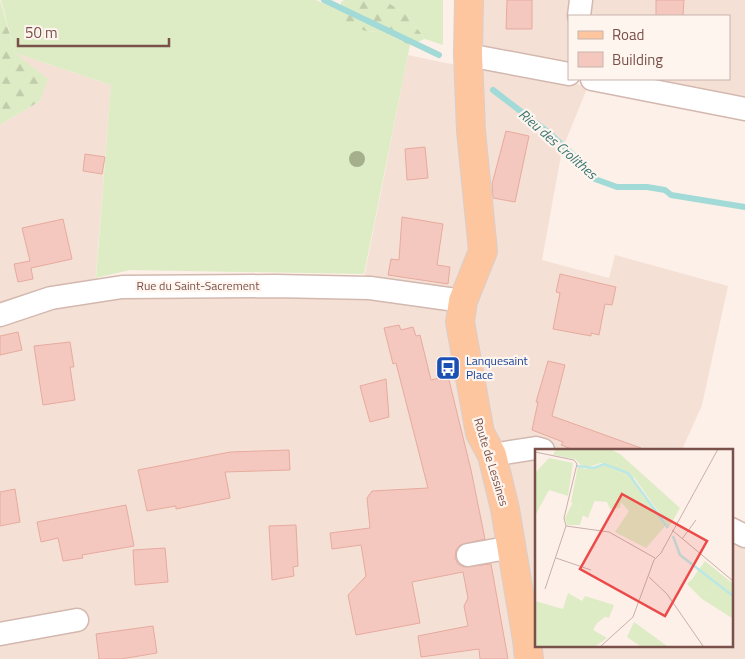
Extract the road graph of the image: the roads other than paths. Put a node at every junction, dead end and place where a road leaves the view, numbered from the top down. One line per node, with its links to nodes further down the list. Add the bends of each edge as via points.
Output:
1 (469, 0): 4 (main road, Route de Lessines)
2 (580, 0): 3 (street)
3 (579, 15)
4 (468, 55): 5 (street); 8 (main road, Route de Lessines, via 471,130 483,251)
5 (568, 74)
6 (597, 80): 7 (street)
7 (745, 109)
8 (463, 301): 9 (street, Rue du Saint-Sacrement, via 370,288 122,287 51,298); 11 (main road, Route de Lessines, via 460,322 480,433)
9 (0, 315)
10 (540, 449): 11 (street)
11 (492, 455): 14 (main road, Route de Lessines)
12 (732, 530): 13 (street)
13 (745, 536)
14 (512, 547): 15 (street); 18 (main road, Route de Lessines)
15 (468, 555)
16 (77, 620): 17 (street)
17 (0, 634)
18 (529, 659)

